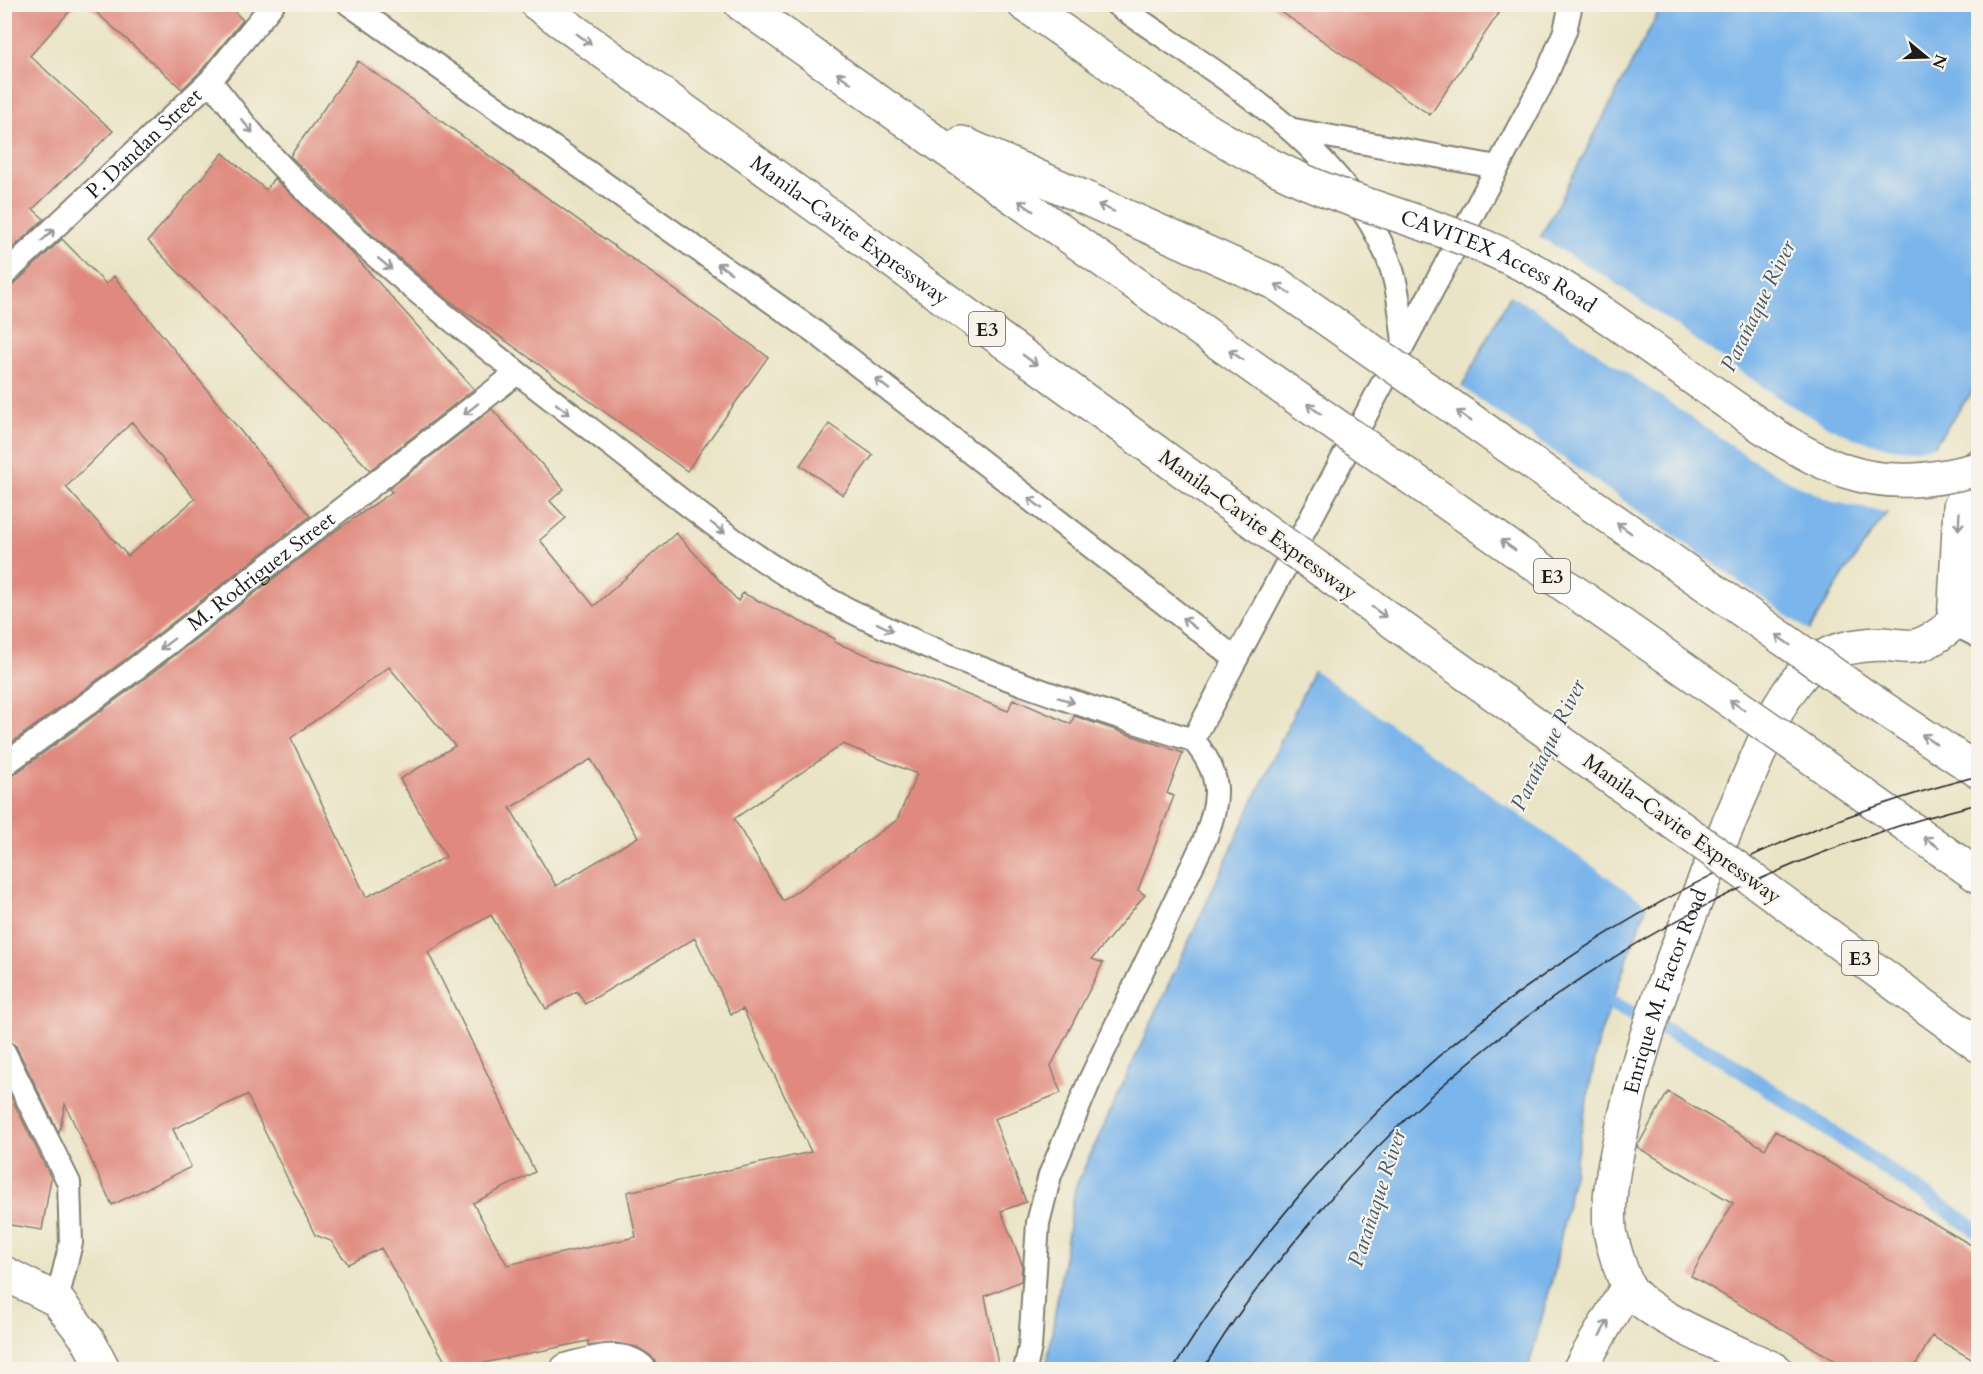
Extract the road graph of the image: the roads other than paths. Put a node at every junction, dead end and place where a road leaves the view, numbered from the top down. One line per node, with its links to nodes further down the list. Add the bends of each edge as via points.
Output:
1 (273, 4): 8 (lane, P. Dandan Street)
2 (349, 4): 18 (lane, one-way to 2, via 815,332)
3 (537, 4): 22 (main road, Manila–Cavite Expressway / E3, one-way to 22, bridge)
4 (741, 4): 9 (main road, E3, one-way to 4)
5 (1024, 4): 15 (main road, CAVITEX Access Road, bridge, via 1248,156 1468,240 1549,279 1765,429 1810,455 1845,471 1885,480 1919,481)
6 (1116, 4): 10 (lane)
7 (1571, 4): 11 (lane, via 1565,31 1545,78)
8 (210, 81): 12 (lane, P. Dandan Street, one-way to 8); 14 (lane, one-way to 14, via 282,167 326,211)
9 (891, 112): 21 (main road, one-way to 9, bridge, via 1866,697 1277,284); 23 (main road, E3, one-way to 9, bridge)
10 (1294, 130): 11 (lane); 13 (lane, via 1321,156 1368,220 1387,256)
11 (1497, 167): 13 (lane)
12 (4, 274)
13 (1404, 341): 18 (lane)
14 (517, 373): 19 (lane, one-way to 19, via 725,533 819,595 924,647 1026,687); 20 (lane, M. Rodriguez Street, one-way to 20, via 150,658)
15 (1978, 468): 17 (main road, one-way to 17, via 1960,507)
16 (1978, 596): 17 (main road, Enrique M. Factor Road)
17 (1966, 630): 28 (main road, Enrique M. Factor Road, via 1920,645 1841,648 1810,664 1797,677 1778,709 1663,985 1631,1091 1614,1166 1610,1230)
18 (1236, 659): 19 (lane)
19 (1193, 740): 34 (lane, via 1208,757 1217,781 1216,809 1050,1175 1038,1222)
20 (4, 765)
21 (1978, 771)
22 (1741, 872): 24 (main road); 25 (main road, Manila–Cavite Expressway / E3)
23 (1978, 876)
24 (1978, 1019)
25 (1978, 1045)
26 (4, 1052): 29 (lane, via 69,1184 71,1242)
27 (4, 1273): 29 (main road)
28 (1628, 1286): 30 (main road, Enrique M. Factor Road, via 1650,1310); 35 (main road, one-way to 28)
29 (57, 1300): 31 (main road, via 88,1340)
30 (1768, 1368)
31 (104, 1370)
32 (567, 1370): 33 (main road, via 605,1360 634,1365)
33 (639, 1370)
34 (1025, 1370)
35 (1580, 1370)

